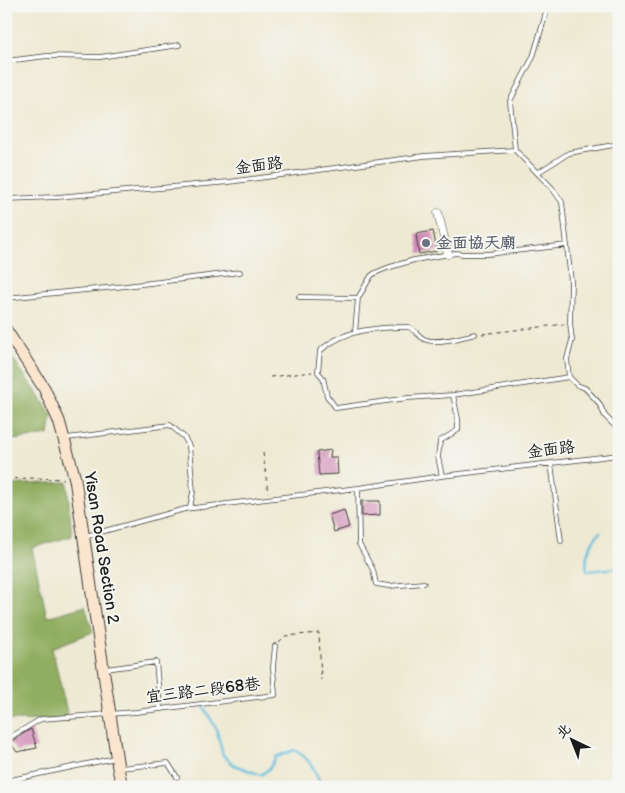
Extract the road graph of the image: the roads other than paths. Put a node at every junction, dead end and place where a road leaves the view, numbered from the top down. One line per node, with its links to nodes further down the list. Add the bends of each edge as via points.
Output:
1 (547, 6): 5 (lane, via 533,57 510,101)
2 (179, 45): 3 (lane, via 100,57 48,56)
3 (6, 61)
4 (619, 144): 6 (lane, via 569,152)
5 (515, 150): 6 (lane); 7 (lane, 金面路, via 424,156 229,182)
6 (537, 173): 9 (lane, via 562,202)
7 (6, 199)
8 (438, 213): 10 (street)
9 (567, 245): 10 (lane, via 488,254); 18 (lane, via 572,340 567,359)
10 (448, 254): 14 (lane, via 408,261 375,273)
11 (240, 272): 13 (lane)
12 (299, 297): 14 (lane)
13 (6, 298)
14 (358, 298): 16 (lane)
15 (6, 330): 21 (street, Yisan Road Section 2, via 44,388)
16 (355, 332): 17 (lane, via 409,327 430,341); 19 (lane, via 328,343 320,350 318,372 323,378 326,396 336,408)
17 (475, 334)
18 (569, 376): 19 (lane); 20 (lane, via 600,403 605,416 614,425)
19 (453, 395): 24 (lane, via 458,430 440,441 438,457)
20 (619, 425)
21 (64, 438): 26 (lane, via 170,425 190,446 193,492); 27 (street, Yisan Road Section 2)
22 (619, 455): 23 (lane, 金面路)
23 (551, 463): 24 (lane, 金面路); 28 (lane)
24 (442, 476): 25 (lane, 金面路)
25 (358, 488): 26 (lane, 金面路); 29 (lane, via 359,544 376,584)
26 (190, 508): 27 (lane, 金面路)
27 (84, 537): 31 (street, Yisan Road Section 2)
28 (560, 541)
29 (424, 583)
30 (275, 646): 32 (lane, 宜三路二段68巷, via 275,695)
31 (104, 669): 32 (lane, via 156,662); 33 (street, Yisan Road Section 2)
32 (160, 708): 33 (lane, 宜三路二段68巷)
33 (110, 713): 34 (lane, 宜三路二段68巷, via 41,719); 35 (street, Yisan Road Section 2)
34 (9, 738)
35 (118, 763): 36 (lane, via 168,762); 37 (lane); 38 (street, Yisan Road Section 2)
36 (177, 777)
37 (6, 781)
38 (122, 787)

